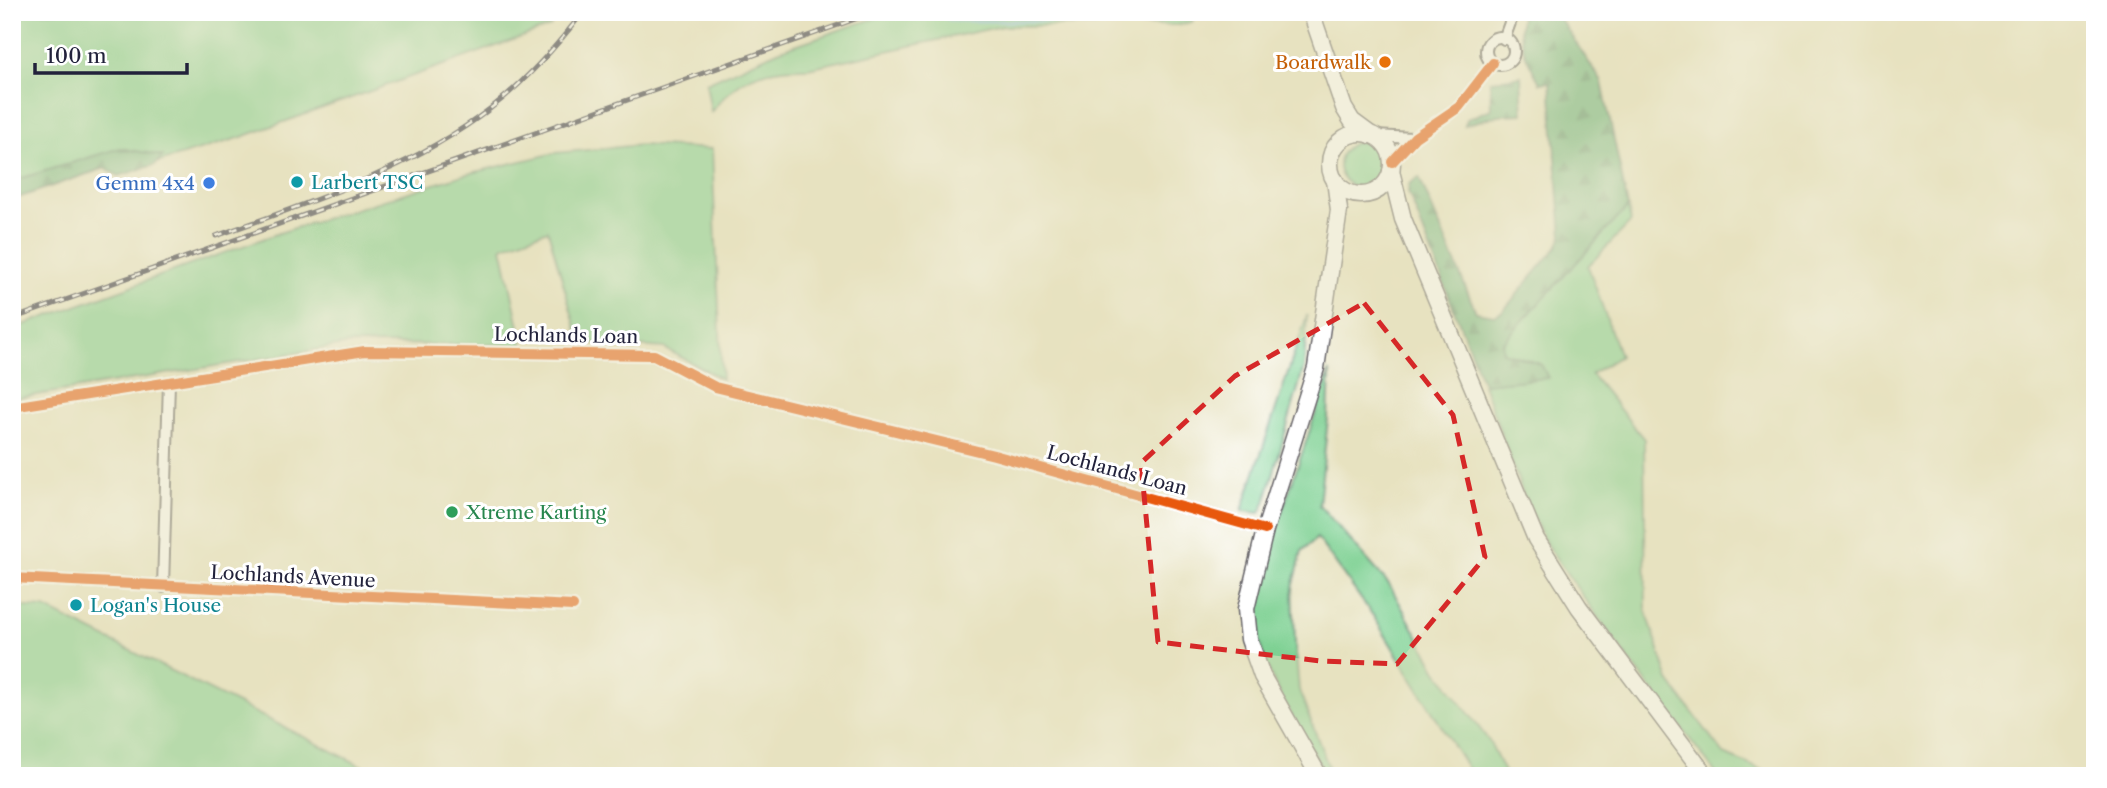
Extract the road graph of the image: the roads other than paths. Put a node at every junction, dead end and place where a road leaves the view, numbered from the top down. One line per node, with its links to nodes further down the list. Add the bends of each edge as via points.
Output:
1 (1311, 12): 5 (main road)
2 (1514, 12): 3 (street)
3 (1504, 38): 4 (street, via 1488,44 1487,57); 4 (street, via 1513,47 1513,55 1505,64)
4 (1493, 63): 7 (street, via 1459,107)
5 (1341, 101): 6 (main road, via 1352,121); 8 (main road, via 1344,122)
6 (1373, 135): 7 (street); 8 (main road, via 1354,134); 9 (main road, via 1387,147)
7 (1415, 137): 9 (street)
8 (1340, 142): 10 (main road, via 1331,157)
9 (1391, 167): 11 (main road, via 1383,186); 12 (main road)
10 (1335, 180): 11 (main road, via 1344,189); 13 (main road, via 1339,203)
11 (1365, 194): 12 (main road, via 1394,212); 13 (main road, via 1345,214)
12 (1408, 231): 21 (main road, via 1536,539 1579,607)
13 (1334, 237): 16 (main road, via 1316,368)
14 (169, 382): 15 (street, Lochlands Loan); 16 (street, Lochlands Loan, via 365,351 654,355 715,387 994,455); 18 (street)
15 (12, 407)
16 (1265, 530): 20 (main road, via 1246,609 1249,639 1262,676)
17 (12, 578): 18 (street, Lochlands Avenue)
18 (163, 587): 19 (street, Lochlands Avenue)
19 (573, 606)
20 (1319, 776)
21 (1706, 776)

